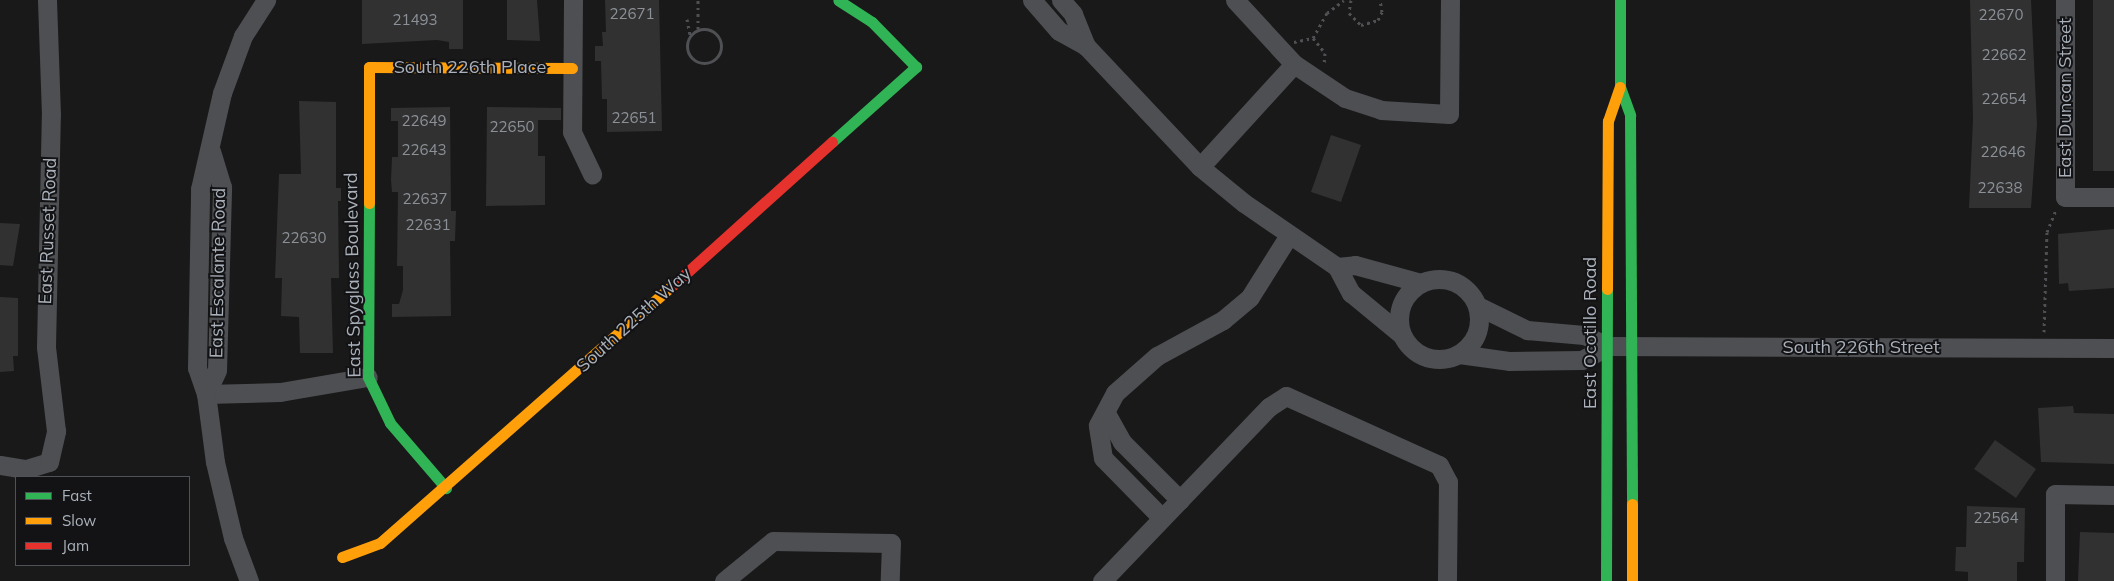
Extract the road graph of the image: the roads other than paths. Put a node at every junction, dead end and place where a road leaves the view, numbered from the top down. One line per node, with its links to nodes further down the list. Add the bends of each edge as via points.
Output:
1 (47, 0): 31 (street, East Russet Road, via 51,114 46,347 56,431 49,462 26,468)
2 (266, 0): 29 (street, East Escalante Road, via 243,36 222,93 200,189 197,358)
3 (573, 0): 14 (street)
4 (838, 0): 32 (street, South 225th Way, via 872,22 916,67)
5 (1032, 0): 11 (street, via 1059,31)
6 (1060, 0): 11 (street, via 1073,14)
7 (1235, 0): 12 (street)
8 (1450, 0): 12 (street, via 1449,114 1381,110 1345,98)
9 (1620, 0): 15 (street, East Ocotillo Road)
10 (2066, 0): 18 (street, East Duncan Street, via 2065,197)
11 (1086, 46): 16 (street)
12 (1288, 58): 16 (street)
13 (369, 66): 14 (street, South 226th Place); 28 (street, East Spyglass Boulevard)
14 (572, 68): 17 (street, via 572,132)
15 (1620, 87): 24 (street, East Ocotillo Road, via 1608,121); 25 (street, East Ocotillo Road, via 1630,116)
16 (1200, 167): 19 (street)
17 (592, 174)
18 (2114, 197)
19 (1289, 235): 20 (street); 30 (street, via 1250,297 1223,320 1157,356 1115,393)
20 (1337, 267): 21 (street, via 1354,265); 23 (street, via 1351,293)
21 (1420, 283): 22 (street, via 1454,281); 23 (street, via 1402,306)
22 (1478, 306): 24 (street, via 1527,330 1584,334); 27 (street, via 1477,334)
23 (1402, 335): 27 (street, via 1426,357)
24 (1608, 346): 25 (street, South 226th Street); 27 (street, via 1582,360 1509,360); 42 (street, East Ocotillo Road)
25 (1634, 346): 26 (street, South 226th Street); 43 (street, East Ocotillo Road)
26 (2114, 348)
27 (1459, 354)
28 (368, 377): 29 (street, via 280,392); 32 (street, East Spyglass Boulevard, via 390,423)
29 (206, 394): 37 (street, East Escalante Road, via 215,462 233,538)
30 (1106, 413): 34 (street, via 1122,442); 35 (street, via 1097,433 1103,458)
31 (0, 465)
32 (446, 488): 36 (street, South 225th Way, via 380,543)
33 (2114, 495): 44 (street, via 2055,494)
34 (1180, 500): 35 (street); 41 (street, via 1269,407 1292,396 1439,465 1448,482)
35 (1162, 518): 40 (street)
36 (342, 557)
37 (249, 581)
38 (724, 581): 39 (street, via 773,541 890,543)
39 (890, 581)
40 (1102, 581)
41 (1447, 581)
42 (1606, 581)
43 (1632, 581)
44 (2055, 581)

